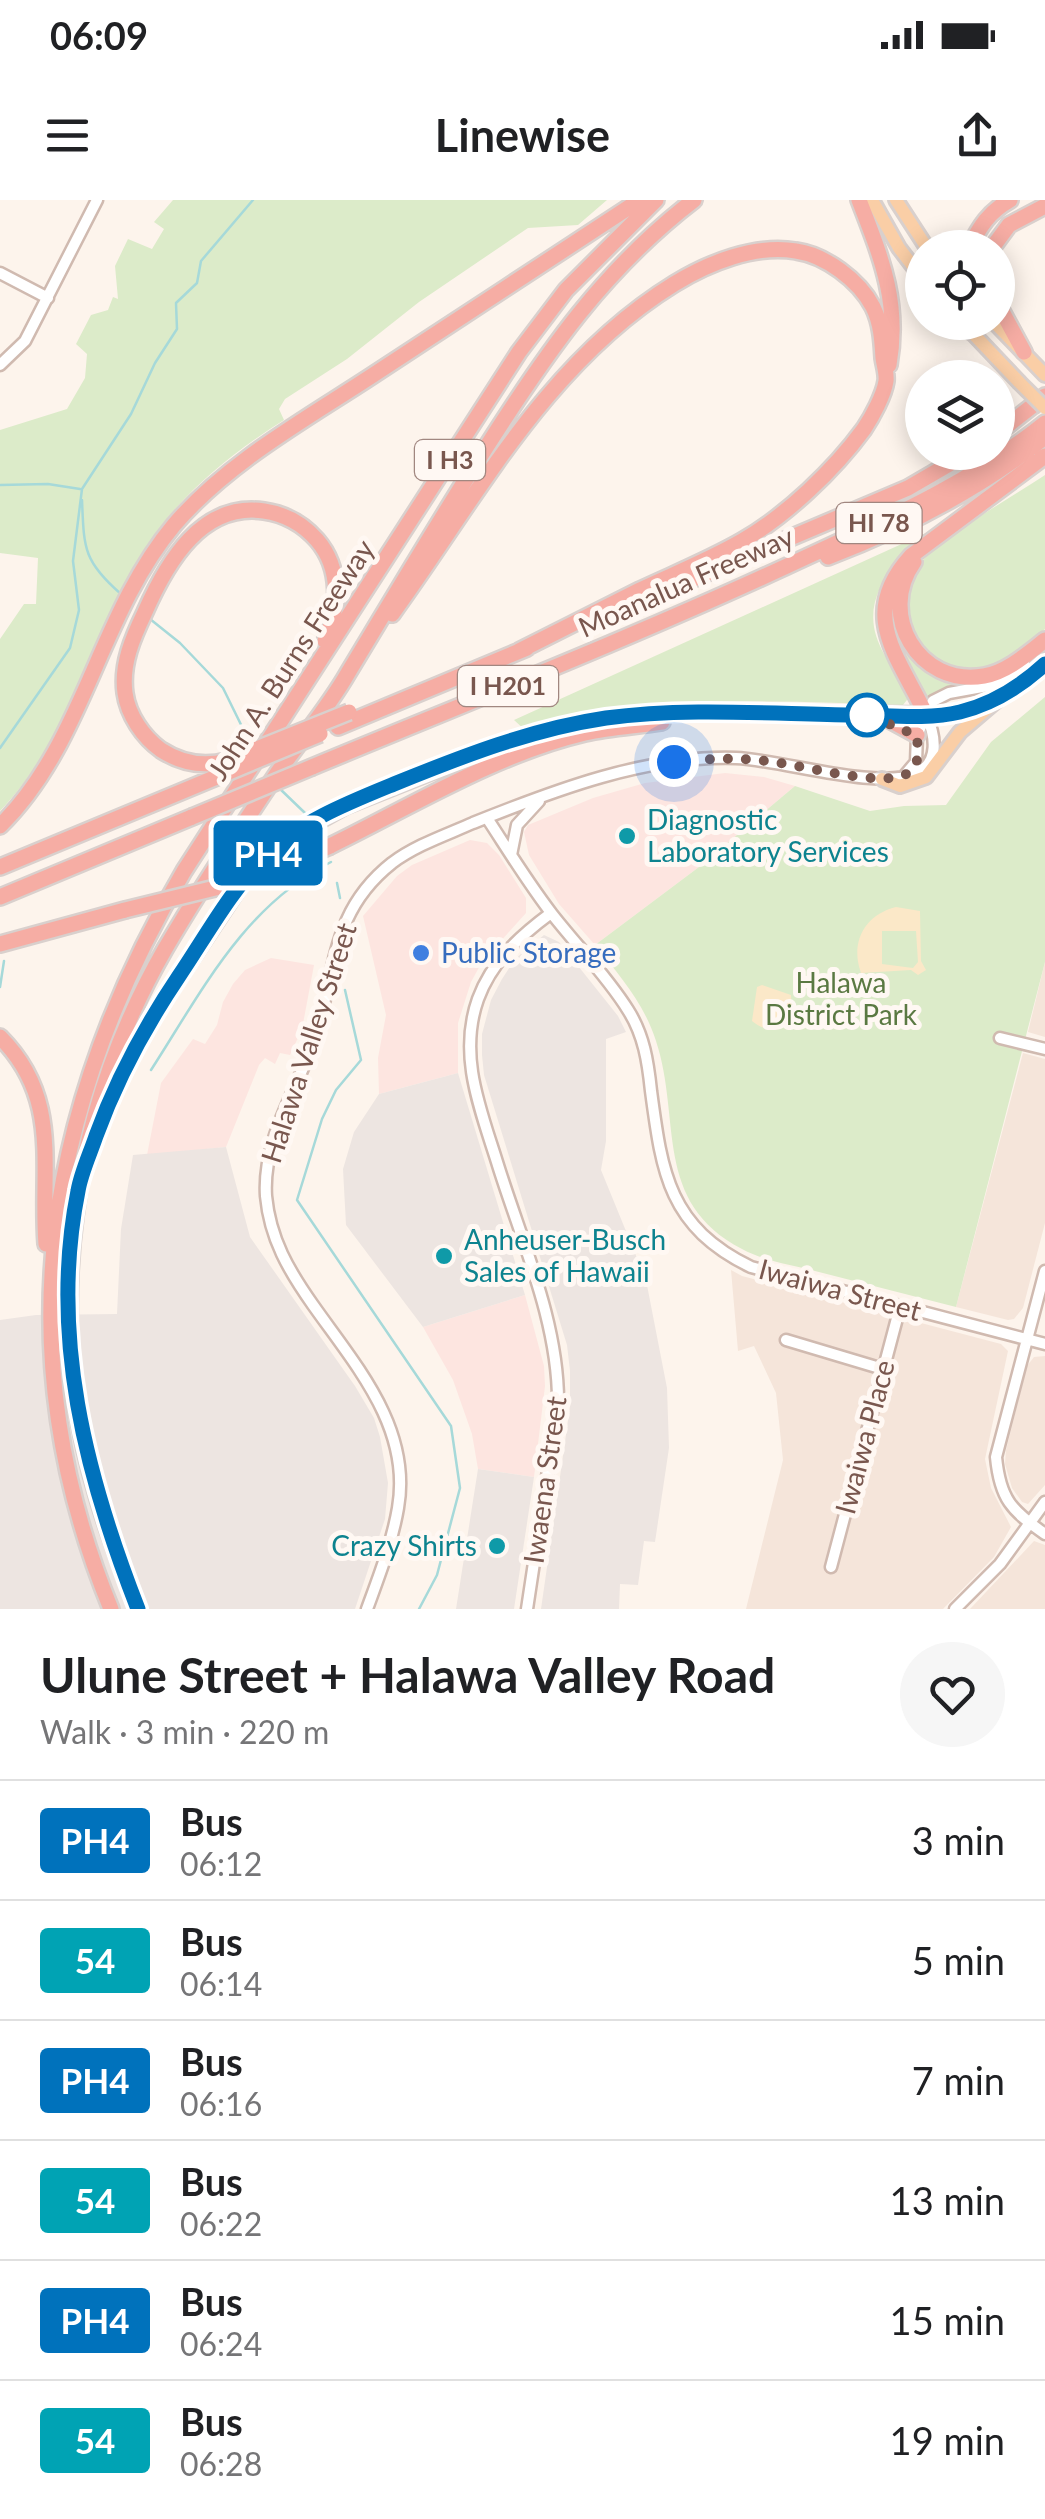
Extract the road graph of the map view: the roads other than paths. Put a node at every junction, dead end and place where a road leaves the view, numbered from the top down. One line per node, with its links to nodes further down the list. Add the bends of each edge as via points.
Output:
1 (97, 200): 15 (street)
2 (640, 200): 51 (highway, via 234,469 176,523 134,585 58,750)
3 (656, 200): 44 (highway, John A. Burns Freeway / I H3, via 542,322)
4 (695, 200): 38 (highway, John A. Burns Freeway / I H3, via 594,292 548,350)
5 (859, 200): 21 (highway, via 886,268 893,310)
6 (872, 200): 13 (main road)
7 (896, 200): 10 (main road)
8 (1010, 200): 11 (highway)
9 (1045, 206): 12 (highway)
10 (915, 230)
11 (978, 230)
12 (1005, 230)
13 (905, 256)
14 (0, 273): 15 (street)
15 (48, 298): 20 (street, via 25,341)
16 (1015, 332): 19 (highway)
17 (980, 340): 24 (main road, bridge)
18 (1012, 340): 19 (main road)
19 (1035, 364)
20 (0, 365)
21 (886, 382): 36 (highway, via 866,425 840,458 744,540); 38 (highway, via 872,307 858,286 818,258 772,250 722,261 686,278 598,344 536,409)
22 (1045, 388): 25 (highway)
23 (1045, 396): 26 (highway)
24 (1045, 408)
25 (1015, 412)
26 (1015, 420)
27 (1045, 423): 34 (highway, Moanalua Freeway / HI 78, via 945,491)
28 (1045, 437): 34 (highway, via 964,494 913,520)
29 (1045, 456): 33 (highway)
30 (925, 470): 32 (highway)
31 (939, 470): 32 (highway, Moanalua Freeway / I H201)
32 (826, 524): 36 (highway, Moanalua Freeway / I H201)
33 (941, 533): 35 (highway, via 911,566 900,595 902,630 920,656 941,672 987,676); 43 (highway, via 894,575 884,618 889,645)
34 (703, 604): 54 (highway, Moanalua Freeway / I H201, bridge)
35 (1045, 641): 43 (street, via 1012,674 978,690 939,696)
36 (519, 651): 39 (highway, Moanalua Freeway / I H201)
37 (1045, 665): 40 (main road)
38 (345, 678): 60 (highway, John A. Burns Freeway / I H3, bridge, via 142,990 110,1068)
39 (450, 680): 46 (highway, Moanalua Freeway / I H201, bridge); 46 (highway, bridge, via 349,712)
40 (1001, 697): 43 (main road, via 960,712); 48 (main road, via 960,732 926,777 900,786)
41 (726, 714): 42 (highway); 56 (highway, bridge, via 556,741 256,878); 60 (highway, via 632,716 534,733 452,761 282,841 246,878 138,1039)
42 (880, 715): 43 (highway); 45 (highway)
43 (926, 715): 45 (street); 47 (street, via 933,751 921,770)
44 (272, 734): 46 (highway, via 335,615 334,573 314,536 294,520 246,510 220,516 182,548 134,635 124,683 138,725 154,745 178,759); 62 (highway, John A. Burns Freeway / I H3, bridge, via 159,913 101,1036 74,1126)
45 (916, 735): 47 (street, via 918,756)
46 (223, 769): 53 (highway, Moanalua Freeway / I H201)
47 (902, 776): 48 (street, Halawa Valley Street)
48 (882, 779): 49 (street, Halawa Valley Street, via 768,761 698,760 646,767)
49 (543, 797): 50 (street, Halawa Valley Street); 52 (street, via 516,825)
50 (488, 818): 52 (street, Iwaiwa Street); 74 (street, Halawa Valley Street, via 407,853 353,907 334,950 319,1024 275,1134 266,1195 281,1256 367,1382 395,1440 399,1504)
51 (0, 826)
52 (512, 855): 55 (street, Iwaiwa Street)
53 (0, 867)
54 (0, 897)
55 (551, 912): 63 (street, Iwaiwa Street, via 640,1033 662,1165 690,1224 751,1267); 75 (street, Iwaena Street, via 488,976 470,1046 474,1090 558,1375)
56 (0, 944)
57 (1000, 1038): 59 (street)
58 (5, 1042): 62 (highway, via 26,1071 43,1114)
59 (1045, 1049)
60 (78, 1186): 73 (highway, John A. Burns Freeway / I H3, via 68,1286 80,1422 96,1492)
61 (1045, 1271): 64 (street)
62 (49, 1283): 72 (highway, John A. Burns Freeway / I H3, via 51,1364 69,1482)
63 (900, 1306): 64 (street, Iwaiwa Street); 67 (street, Iwaiwa Place)
64 (1027, 1339): 66 (street, Iwaiwa Street); 69 (street, via 996,1456 1007,1501)
65 (786, 1340): 67 (street)
66 (1045, 1344)
67 (883, 1368): 71 (street, Iwaiwa Place)
68 (1045, 1502): 69 (street)
69 (1030, 1523): 70 (street); 76 (street)
70 (1045, 1534)
71 (831, 1567)
72 (111, 1609)
73 (138, 1609)
74 (368, 1609)
75 (527, 1609)
76 (956, 1609)

